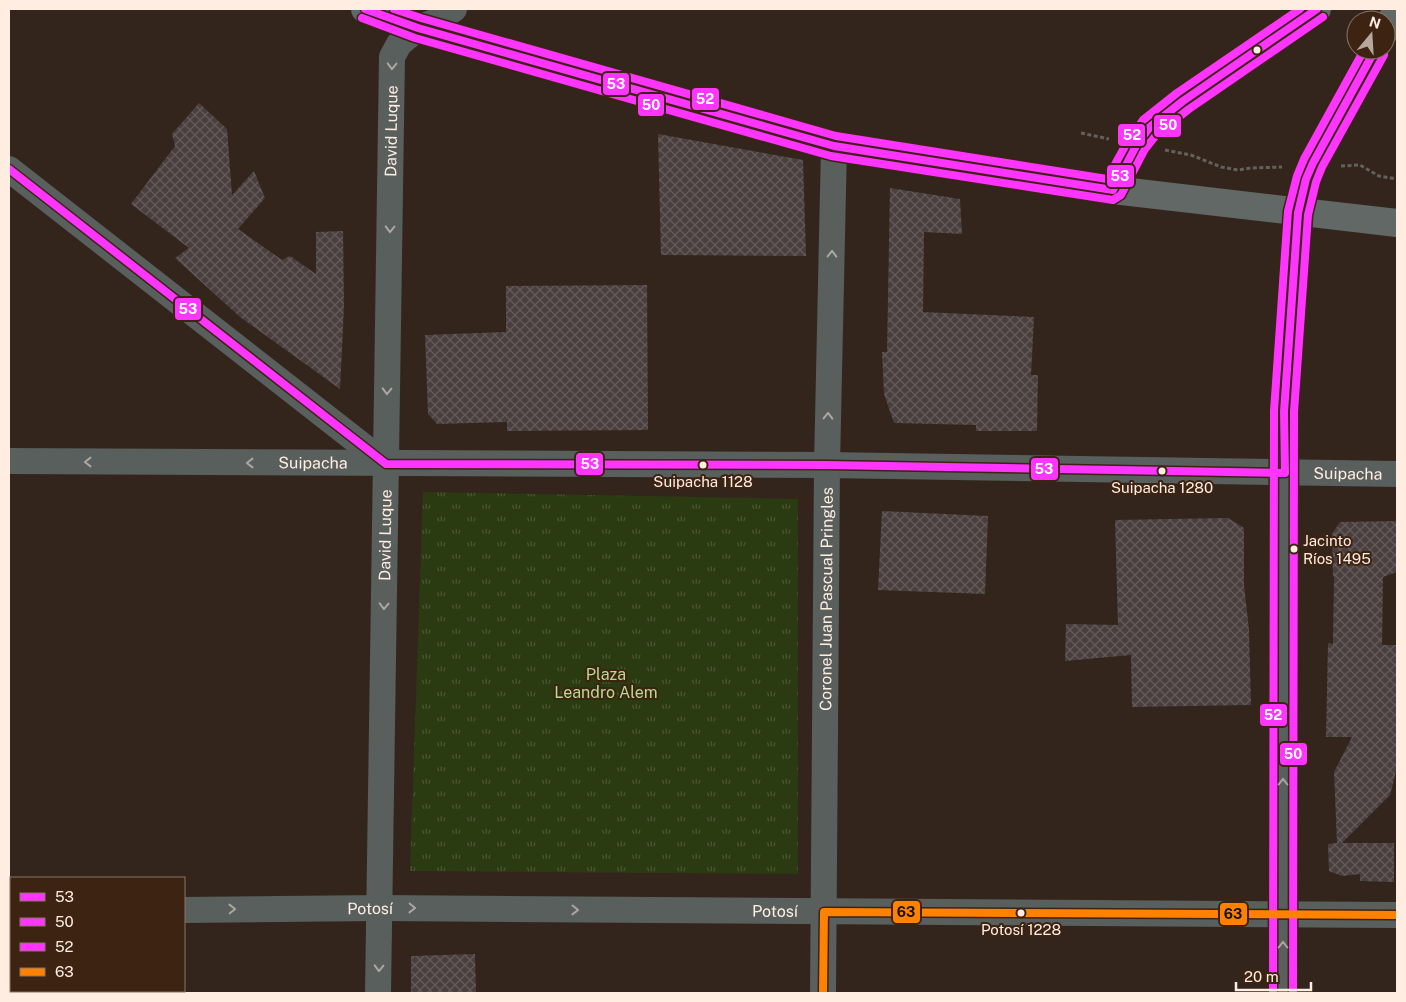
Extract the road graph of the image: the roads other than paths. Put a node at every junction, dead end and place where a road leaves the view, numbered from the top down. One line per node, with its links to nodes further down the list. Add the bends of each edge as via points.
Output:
1 (365, 9): 4 (main road)
2 (454, 9): 4 (street, David Luque)
3 (1317, 9): 8 (main road, via 1150,127 1136,144)
4 (418, 28): 6 (main road); 12 (street, David Luque, one-way to 12, via 399,44 392,57)
5 (1369, 60): 9 (main road, via 1311,166)
6 (834, 146): 8 (main road); 13 (street, Coronel Juan Pascual Pringles, one-way to 6)
7 (9, 170): 12 (street)
8 (1112, 190): 9 (main road)
9 (1298, 213): 10 (main road); 14 (street, via 1284,412)
10 (1397, 223)
11 (9, 461): 12 (street, Suipacha, one-way to 11)
12 (386, 464): 13 (street, Suipacha); 16 (street, David Luque, one-way to 16)
13 (827, 465): 14 (street, Suipacha); 18 (street, Coronel Juan Pascual Pringles)
14 (1285, 473): 15 (street, Suipacha); 19 (street, one-way to 14)
15 (1397, 474)
16 (380, 908): 17 (street, Potosí, one-way to 16); 18 (street, Potosí, one-way to 18); 21 (street, David Luque, one-way to 21)
17 (185, 910)
18 (824, 912): 19 (street, Potosí); 22 (street, Coronel Juan Pascual Pringles)
19 (1283, 914): 20 (street, Potosí); 23 (street, one-way to 19)
20 (1397, 915)
21 (378, 993)
22 (824, 993)
23 (1283, 993)

